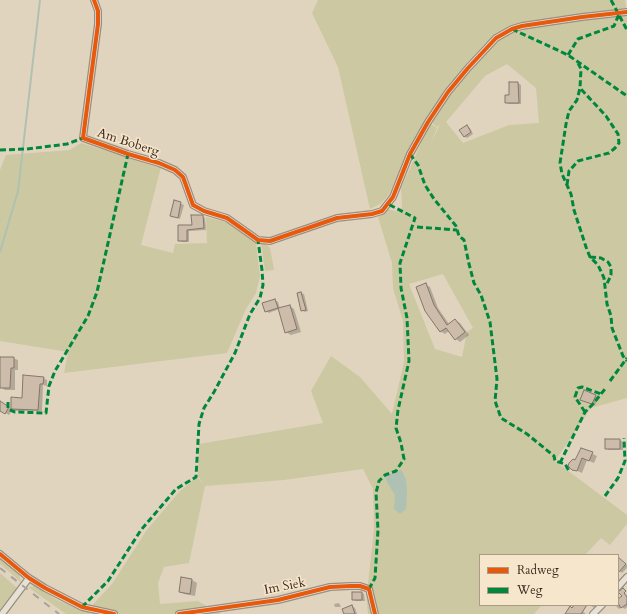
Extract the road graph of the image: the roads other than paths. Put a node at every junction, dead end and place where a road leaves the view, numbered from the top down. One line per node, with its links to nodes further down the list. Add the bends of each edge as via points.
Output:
1 (94, 0): 2 (street, Am Boberg, via 98,24 83,138 175,170 183,177 192,205 227,218 249,236 264,241 337,218 372,214 382,210 393,197 410,154 428,122 448,92 496,38 522,26)
2 (627, 12)
3 (0, 554): 5 (street)
4 (627, 577): 6 (street)
5 (29, 578): 8 (street); 9 (street, via 82,607)
6 (619, 586)
7 (601, 606): 12 (street)
8 (2, 614)
9 (114, 614)
10 (179, 614): 11 (street, Im Siek, via 278,600 330,587 347,586 369,589)
11 (375, 614)
12 (593, 614)

